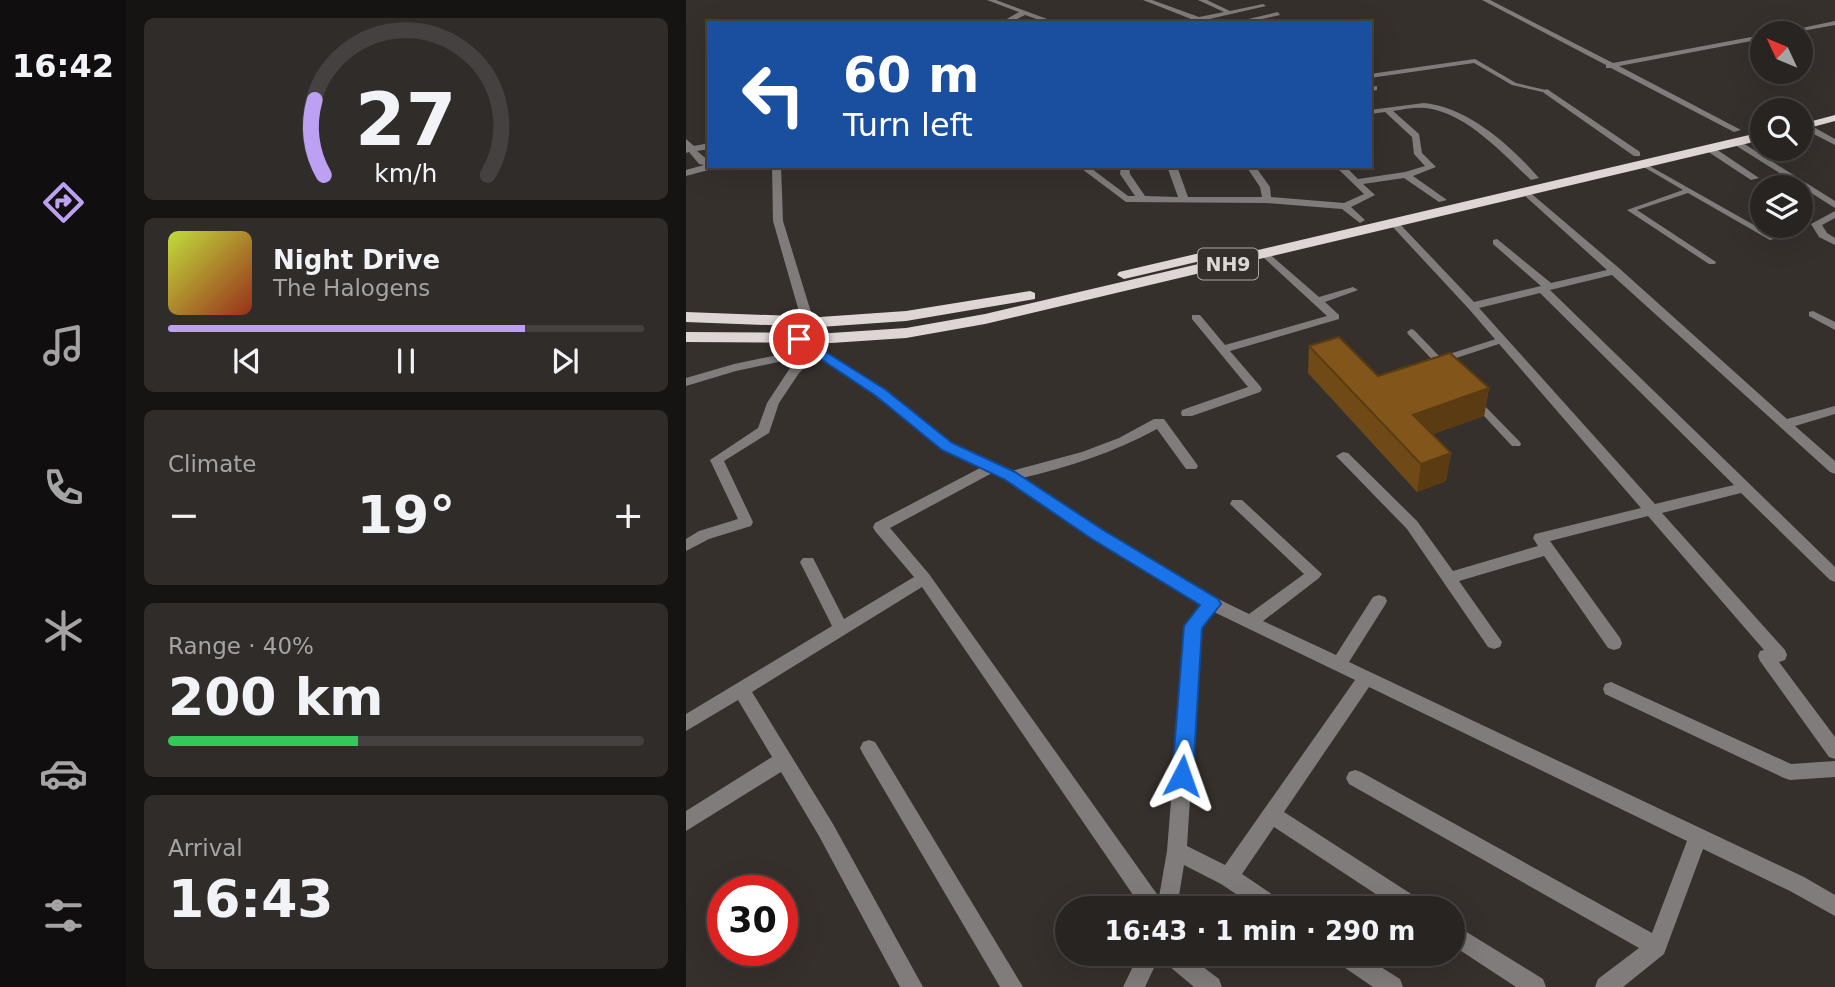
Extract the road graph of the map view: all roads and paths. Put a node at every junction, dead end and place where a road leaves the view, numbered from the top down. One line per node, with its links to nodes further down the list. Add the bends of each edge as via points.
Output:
1 (990, 0): 9 (street)
2 (1146, 0): 8 (street)
3 (1172, 0): 8 (street, via 1186,6)
4 (1201, 0): 7 (street)
5 (1485, 0): 19 (street)
6 (1262, 6): 7 (street)
7 (1227, 11): 11 (street)
8 (1172, 12): 11 (street)
9 (1023, 13): 12 (street); 13 (street)
10 (1278, 14): 15 (street)
11 (1198, 19): 14 (street)
12 (1007, 21)
13 (1049, 21)
14 (1190, 21)
15 (1259, 21)
16 (1835, 23): 17 (street)
17 (1813, 27)
18 (1750, 39): 19 (street)
19 (1609, 66): 30 (street)
20 (1372, 76): 21 (lane, via 1475,61 1514,84)
21 (1547, 91): 36 (street)
22 (1835, 106): 25 (highway)
23 (1387, 110): 24 (street); 46 (street, via 1416,136 1418,154 1431,167); 48 (street, via 1428,105 1445,110 1503,148)
24 (1372, 111)
25 (1813, 117)
26 (1835, 118): 27 (highway)
27 (1813, 121)
28 (1813, 129): 32 (street)
29 (1750, 130): 30 (highway, NH9)
30 (1737, 136): 31 (highway, NH9); 35 (highway, NH9); 36 (highway, NH9); 52 (street)
31 (1750, 136)
32 (1835, 142)
33 (707, 146): 34 (street)
34 (688, 147): 37 (street)
35 (1710, 149): 36 (highway, NH9); 47 (street)
36 (1640, 160): 48 (highway, NH9); 51 (lane); 53 (highway, NH9)
37 (707, 164)
38 (707, 168): 45 (street)
39 (776, 168): 76 (street, via 778,221)
40 (1085, 168): 54 (street, via 1126,200)
41 (1125, 168): 54 (street)
42 (1251, 168): 56 (street, via 1265,187)
43 (1341, 168): 49 (street)
44 (1173, 169): 55 (street)
45 (686, 173)
46 (1406, 175): 49 (street); 57 (street)
47 (1750, 175)
48 (1534, 178): 57 (highway, NH9)
49 (1356, 182): 59 (street, via 1370,195)
50 (1835, 189): 52 (street)
51 (1689, 190): 63 (lane); 67 (lane, via 1631,210)
52 (1814, 190): 58 (street)
53 (1527, 192): 62 (highway, NH9); 68 (street)
54 (1142, 200): 55 (street)
55 (1184, 200): 56 (street)
56 (1267, 200): 59 (street)
57 (1441, 200): 61 (highway, NH9)
58 (1835, 205)
59 (1345, 206): 61 (street)
60 (1835, 214): 65 (street, via 1816,224)
61 (1360, 220): 76 (highway, NH9, via 1023,298 906,316)
62 (1395, 225): 66 (highway, NH9); 72 (street)
63 (1750, 225)
64 (1497, 242): 69 (street)
65 (1835, 242)
66 (1267, 255): 71 (street); 80 (highway, NH9, via 972,321 906,332)
67 (1712, 262)
68 (1616, 271): 69 (street); 90 (street)
69 (1545, 288): 72 (street); 97 (street)
70 (1353, 290): 71 (street)
71 (1317, 301): 82 (street, via 1335,317)
72 (1472, 306): 81 (street)
73 (1813, 314): 77 (street)
74 (686, 317): 76 (highway, NH9)
75 (1196, 317): 82 (street)
76 (808, 322)
77 (1835, 327)
78 (1411, 332): 84 (lane)
79 (686, 337): 80 (highway, NH9)
80 (799, 339): 83 (street)
81 (1502, 340): 84 (lane); 99 (street)
82 (1223, 349): 89 (street, via 1256,389)
83 (817, 350): 86 (street); 94 (street, via 881,393 947,447); 100 (street, via 794,371 764,430 717,460 747,522 704,535)
84 (1438, 361): 85 (lane)
85 (1455, 379)
86 (686, 382)
87 (1464, 389): 91 (lane)
88 (1835, 410): 90 (street)
89 (1188, 413)
90 (1785, 424): 95 (street)
91 (1516, 444)
92 (1343, 456): 105 (street, via 1412,525)
93 (1191, 466): 96 (street, via 1159,422 1070,463)
94 (989, 469): 96 (street); 104 (street, via 880,527)
95 (1835, 469)
96 (1010, 476): 107 (street)
97 (1745, 487): 99 (street); 103 (street)
98 (1237, 504): 108 (street, via 1314,574)
99 (1650, 510): 101 (street, via 1540,538); 118 (street, via 1779,655 1766,656)
100 (686, 546)
101 (1548, 549): 105 (street); 111 (street)
102 (808, 562): 109 (street)
103 (1835, 576)
104 (924, 578): 109 (street); 127 (street)
105 (1449, 578): 110 (street)
106 (1378, 601): 112 (street)
107 (1212, 604): 108 (street); 125 (street, via 1193,626)
108 (1250, 622): 112 (street)
109 (842, 628): 114 (street)
110 (1494, 642)
111 (1614, 643)
112 (1339, 664): 113 (street)
113 (1366, 678): 122 (street); 124 (street)
114 (741, 689): 116 (street); 119 (street)
115 (1611, 689): 120 (street, via 1790,772)
116 (686, 723)
117 (869, 748): 138 (street)
118 (1835, 751)
119 (782, 761): 123 (street); 137 (street, via 826,830)
120 (1835, 769)
121 (1355, 778): 133 (street)
122 (1272, 815): 126 (street); 130 (street)
123 (686, 822)
124 (1698, 837): 131 (street); 133 (street)
125 (1177, 851): 126 (street); 128 (street)
126 (1228, 877): 129 (street)
127 (1146, 896)
128 (1169, 896)
129 (1257, 896)
130 (1397, 896)
131 (1835, 906)
132 (1465, 941): 142 (street)
133 (1657, 947): 143 (street)
134 (1144, 966): 139 (street)
135 (1185, 966): 140 (street)
136 (1360, 966): 141 (street)
137 (912, 987)
138 (1012, 987)
139 (1134, 987)
140 (1211, 987)
141 (1392, 987)
142 (1535, 987)
143 (1606, 987)

